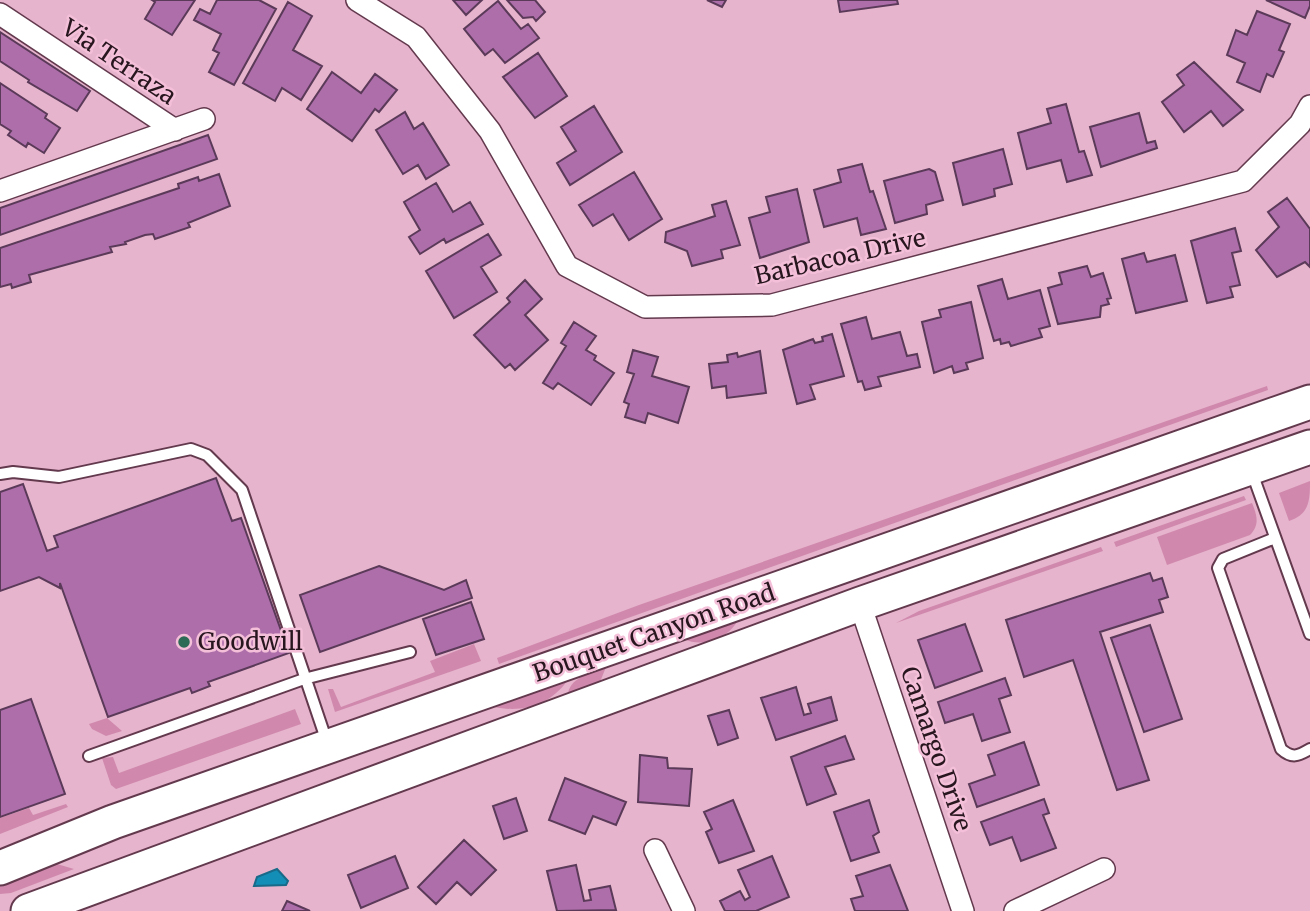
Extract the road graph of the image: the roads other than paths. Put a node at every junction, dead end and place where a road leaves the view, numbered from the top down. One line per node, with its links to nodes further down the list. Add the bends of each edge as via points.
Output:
1 (357, 0): 3 (street, Barbacoa Drive, via 416,37 490,131 567,266 645,307 772,305 1243,181 1300,124)
2 (0, 14): 5 (street, Via Terraza)
3 (1310, 106)
4 (204, 120): 5 (street)
5 (175, 130): 6 (street)
6 (0, 191)
7 (1310, 402): 8 (main road, Bouquet Canyon Road)
8 (1238, 427): 10 (main road); 13 (main road, Bouquet Canyon Road)
9 (1310, 447): 10 (main road, Bouquet Canyon Road)
10 (1250, 468): 12 (lane); 14 (main road, Bouquet Canyon Road)
11 (0, 474): 17 (lane, via 59,477 191,449 207,454 242,490)
12 (1275, 538): 15 (lane); 19 (lane, via 1223,559 1218,568 1281,749 1298,757)
13 (847, 566): 14 (main road); 18 (main road, Bouquet Canyon Road)
14 (860, 604): 21 (main road, Bouquet Canyon Road); 27 (street, Camargo Drive)
15 (1310, 634)
16 (411, 652): 17 (lane)
17 (304, 679): 18 (lane); 20 (lane)
18 (329, 748): 21 (main road); 23 (main road, Bouquet Canyon Road, via 113,822)
19 (1310, 749)
20 (89, 756)
21 (346, 792): 25 (main road, Bouquet Canyon Road)
22 (655, 850): 26 (street)
23 (0, 868)
24 (1104, 869): 28 (street)
25 (28, 911)
26 (684, 911)
27 (963, 911)
28 (1015, 911)

